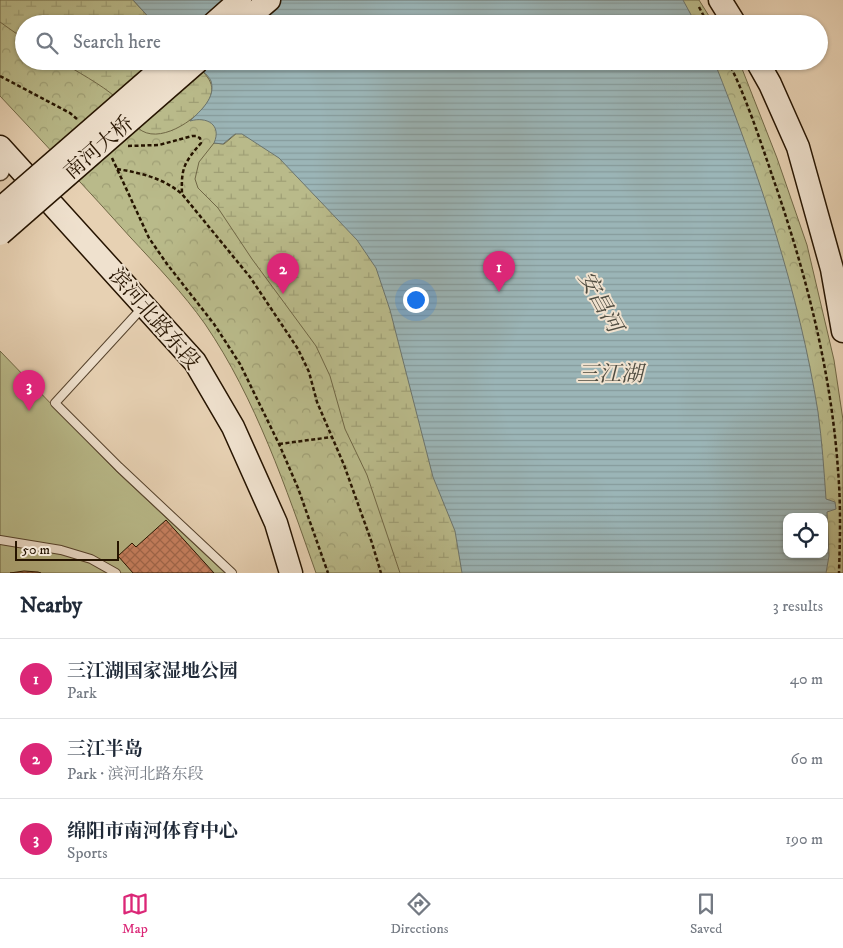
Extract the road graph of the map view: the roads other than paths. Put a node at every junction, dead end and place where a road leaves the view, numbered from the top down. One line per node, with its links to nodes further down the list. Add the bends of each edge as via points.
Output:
1 (240, 0): 5 (main road)
2 (269, 0): 6 (main road)
3 (737, 0): 8 (main road)
4 (709, 3): 7 (main road)
5 (223, 15)
6 (252, 15)
7 (724, 15)
8 (746, 15)
9 (160, 70): 15 (main road, 南河大桥, bridge)
10 (188, 70): 16 (main road, 南河大桥, bridge)
11 (751, 70): 19 (main road, via 770,84 798,147 832,269)
12 (778, 70): 17 (main road, via 809,142 832,210)
13 (0, 147): 18 (main road, 滨河北路东段)
14 (0, 171): 18 (main road, via 105,284)
15 (0, 209)
16 (0, 234)
17 (843, 256)
18 (144, 306): 22 (lane, via 55,403); 23 (main road, 滨河北路东段, via 196,362 233,427 276,523)
19 (843, 332)
20 (0, 540): 21 (lane, via 61,550 91,559)
21 (116, 573)
22 (232, 573)
23 (291, 573)

